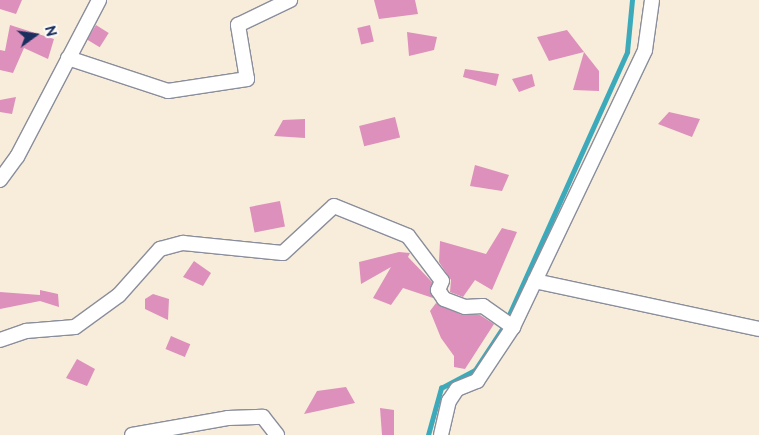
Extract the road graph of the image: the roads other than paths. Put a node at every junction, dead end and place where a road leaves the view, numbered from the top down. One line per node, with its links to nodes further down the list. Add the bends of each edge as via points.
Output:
1 (98, 0): 4 (street)
2 (290, 0): 4 (street, via 238,24 247,79 168,91)
3 (652, 0): 6 (street, via 645,50)
4 (68, 58): 5 (street)
5 (0, 180)
6 (535, 280): 7 (street); 8 (street)
7 (512, 328): 9 (street, via 483,306 465,307 444,299 438,290 442,281 408,236 334,206 284,253 183,243 160,249 119,295 75,327 26,331); 12 (street, via 478,382 457,389 449,401)
8 (759, 329)
9 (0, 340)
10 (132, 435): 11 (street, via 228,418 263,417)
11 (277, 435)
12 (441, 435)

